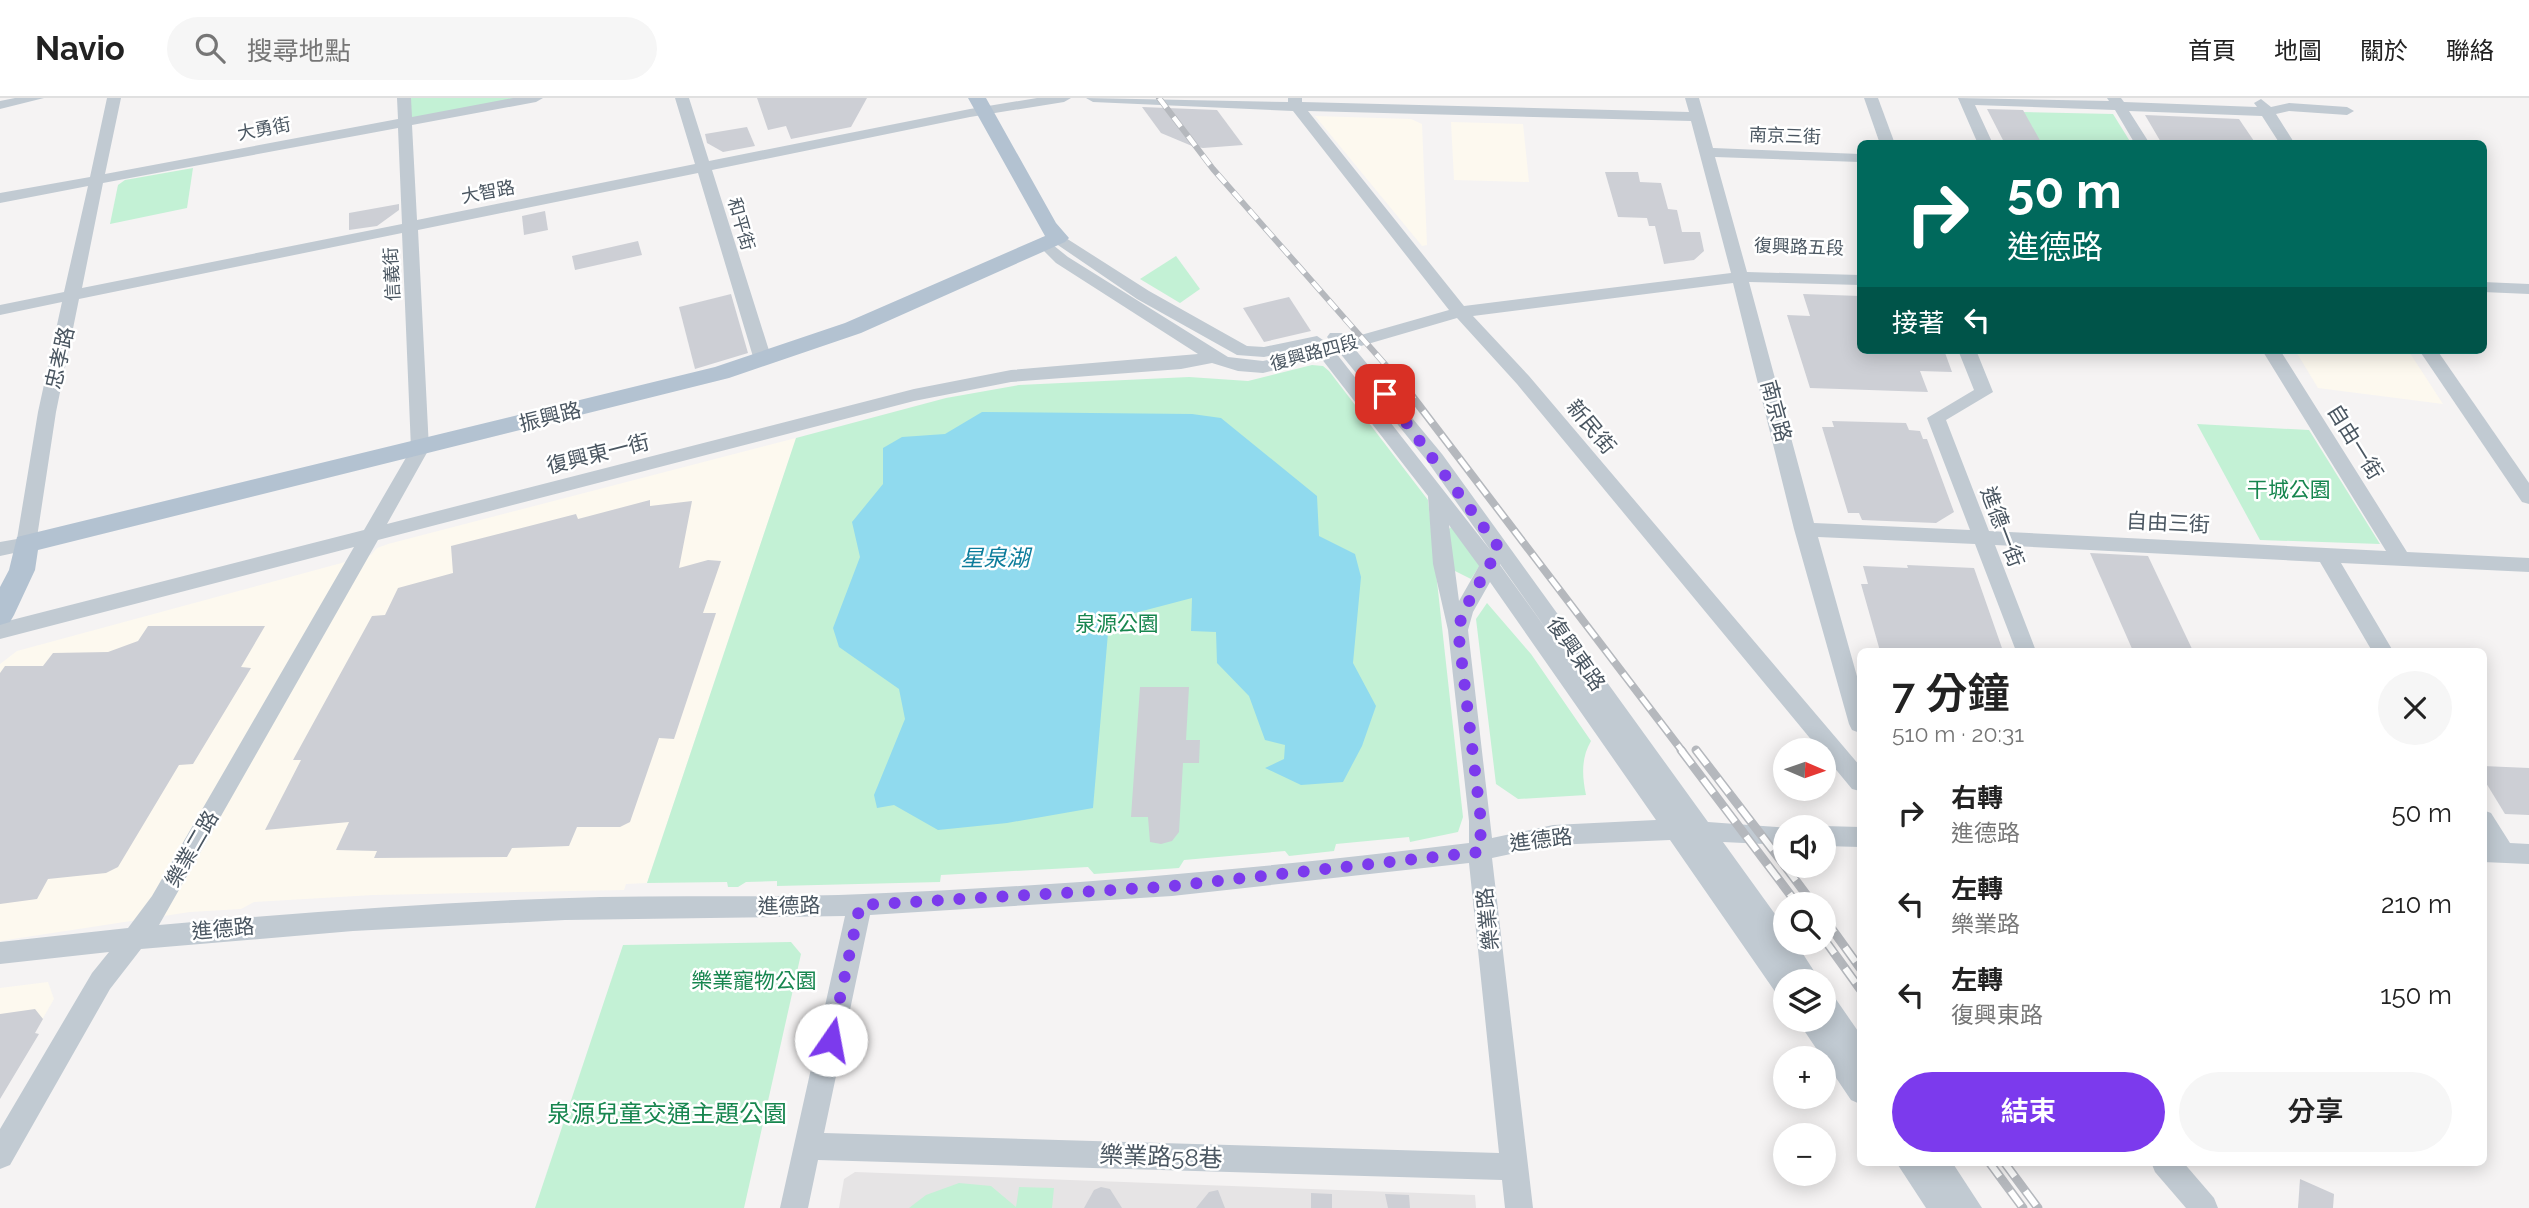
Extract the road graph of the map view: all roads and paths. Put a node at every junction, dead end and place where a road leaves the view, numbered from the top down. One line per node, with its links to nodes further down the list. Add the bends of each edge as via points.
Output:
1 (37, 98): 14 (street)
2 (114, 98): 27 (street, 忠孝路)
3 (404, 98): 19 (street, 信義街)
4 (536, 98): 19 (street, 大勇街)
5 (682, 98): 26 (street, 和平街)
6 (1064, 98): 15 (street, 大智路)
7 (1093, 98): 12 (street, via 1243,106)
8 (1692, 98): 18 (street, 南京路)
9 (1871, 98): 20 (street)
10 (2258, 98): 16 (street)
11 (1965, 99): 13 (street); 21 (street)
12 (1295, 101): 18 (street); 37 (street, 新民街)
13 (2117, 102): 16 (street); 22 (street)
14 (0, 105)
15 (973, 105): 26 (street, 大智路); 30 (main road, 復興路四段, via 1047,226)
16 (2267, 111): 17 (street, via 2289,107); 23 (street)
17 (2347, 111)
18 (1697, 117): 24 (street, 南京路)
19 (406, 122): 27 (street, 大勇街); 29 (street, 信義街)
20 (1887, 140)
21 (1984, 140)
22 (2141, 140)
23 (2285, 140)
24 (1707, 152): 25 (street, 南京三街); 32 (street, 南京路)
25 (1857, 158)
26 (704, 166): 29 (street, 大智路); 44 (street, 和平街)
27 (99, 179): 28 (street, 大勇街); 36 (street, 忠孝路)
28 (0, 198)
29 (408, 228): 36 (street, 大智路); 45 (street, 信義街)
30 (1050, 240): 39 (street, 復興路四段, via 1243,351); 43 (street, 復興路四段, via 1062,260); 44 (main road, 振興路, via 853,328)
31 (1857, 268): 32 (street, 復興路五段)
32 (1738, 270): 33 (street, 復興路五段); 37 (street, 復興路四段); 48 (street, 南京路)
33 (1857, 280)
34 (2487, 287): 35 (street)
35 (2529, 289)
36 (73, 295): 38 (street, 大智路); 51 (street, 忠孝路)
37 (1456, 307): 39 (street, 復興路四段); 62 (street, 新民街)
38 (0, 310)
39 (1329, 342): 43 (street, 復興路四段, via 1259,367 1233,365); 46 (street, 復興東路); 53 (street, 復興東路, via 1411,426)
40 (1969, 354): 50 (street, 進德一街, via 1984,392 1936,418)
41 (2274, 354): 54 (street, 自由一街)
42 (2431, 354): 47 (street)
43 (1213, 357): 49 (street, 復興東一街, via 975,382)
44 (763, 360): 45 (main road, 振興路)
45 (420, 449): 49 (street, 樂業二路); 51 (main road, 振興路)
46 (1437, 494): 53 (street, 復興東路); 57 (street, 樂業路, via 1449,609)
47 (2529, 497)
48 (1804, 529): 50 (street, 自由三街); 61 (street, 南京路)
49 (373, 535): 58 (street, 復興東一街); 73 (street, 樂業二路, via 161,904)
50 (1981, 537): 52 (street, 自由三街); 59 (street, 進德一街)
51 (13, 546): 56 (main road, 忠孝路, via 22,570)
52 (2325, 554): 54 (street, 自由三街); 60 (street)
53 (1494, 557): 57 (street, 樂業路); 63 (street, 復興東路); 64 (street, 復興東路)
54 (2401, 558): 55 (street, 自由三街)
55 (2529, 565)
56 (0, 615)
57 (1458, 630): 69 (street, 樂業路, via 1481,821)
58 (0, 631)
59 (2025, 648)
60 (2381, 648)
61 (1857, 714)
62 (1857, 778)
63 (1703, 831): 64 (street, 進德路); 66 (street, 進德路); 76 (street, 復興東路)
64 (1677, 832): 69 (street, 進德路, via 1650,828 1512,841); 75 (street, 復興東路)
65 (2487, 833): 70 (street)
66 (1773, 834)
67 (1836, 836): 68 (street)
68 (1857, 836)
69 (1480, 852): 72 (street, 進德路, via 1163,887); 86 (street, 樂業路)
70 (2493, 853): 71 (street)
71 (2529, 854)
72 (860, 905): 73 (street, 進德路, via 567,909 204,929); 81 (street)
73 (132, 938): 74 (street, 進德路); 82 (street, 樂業二路, via 101,981)
74 (0, 953)
75 (1774, 969)
76 (1800, 969)
77 (1836, 1021): 79 (street)
78 (1818, 1032): 80 (street)
79 (1857, 1052)
80 (1857, 1087)
81 (808, 1146): 86 (street, 樂業路58巷); 87 (street)
82 (0, 1155)
83 (1913, 1166): 89 (street)
84 (1939, 1166): 90 (street)
85 (2168, 1166): 91 (street)
86 (1515, 1167): 88 (street, 樂業路)
87 (794, 1208)
88 (1520, 1208)
89 (1943, 1208)
90 (1968, 1208)
91 (2204, 1208)

